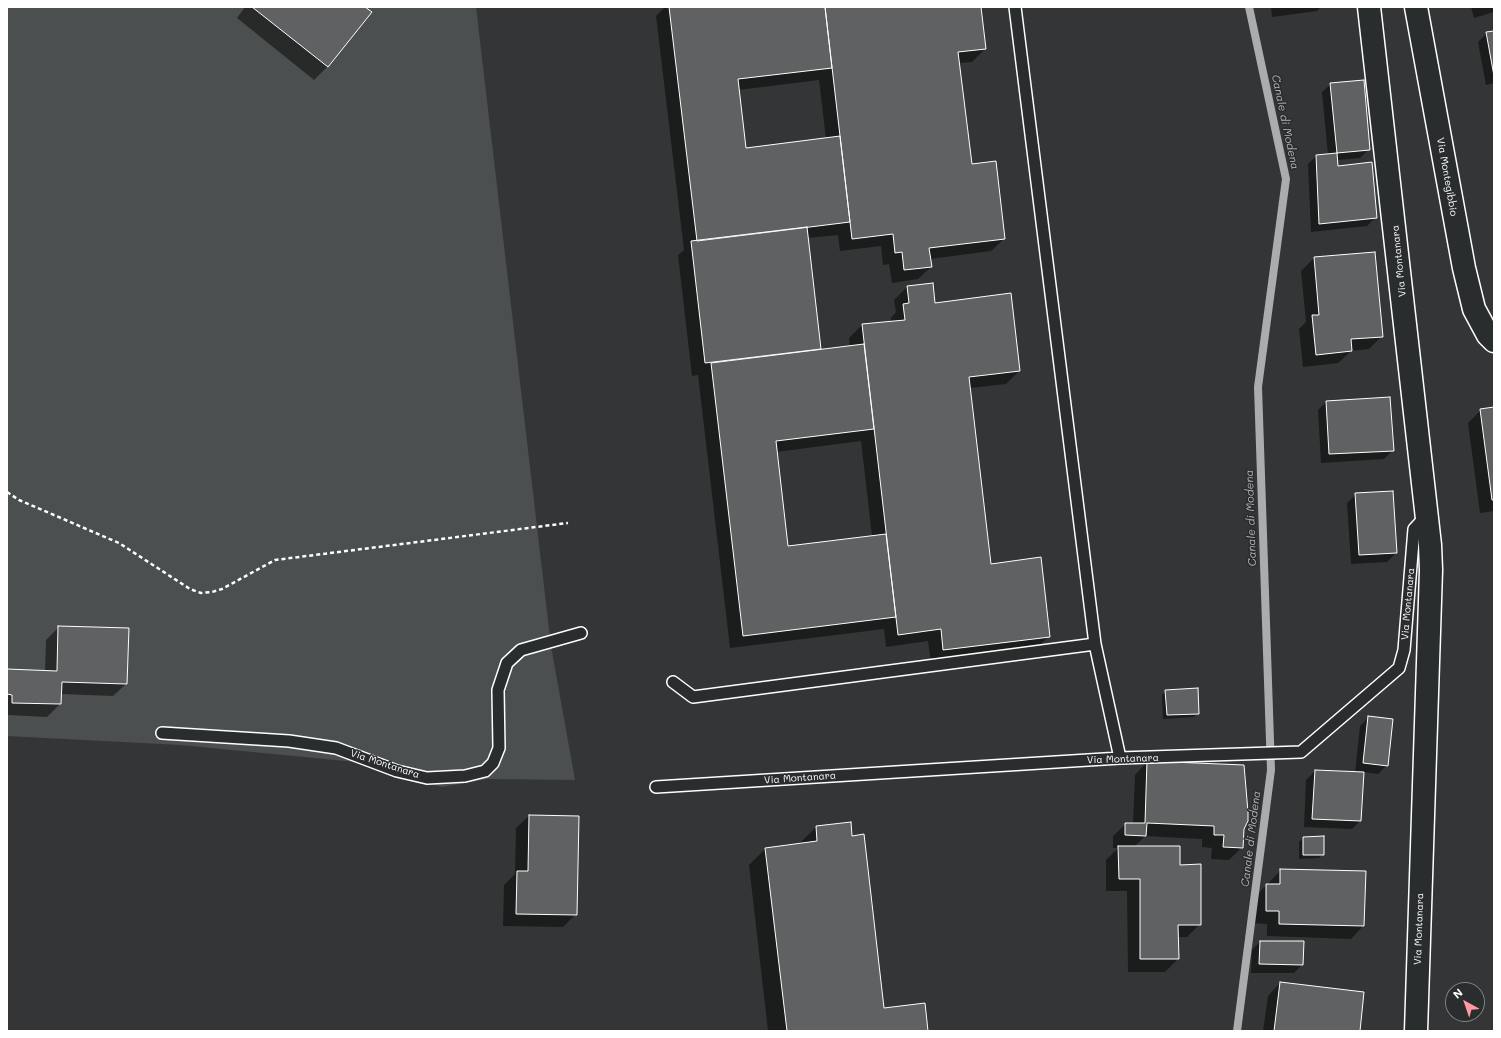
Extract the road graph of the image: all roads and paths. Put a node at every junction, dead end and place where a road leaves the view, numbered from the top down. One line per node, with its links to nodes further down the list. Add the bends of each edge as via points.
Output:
1 (1015, 7): 9 (lane)
2 (1369, 7): 6 (main road, Via Montanara)
3 (1416, 7): 4 (main road, Via Montegibbio, via 1464,268 1474,308 1488,335)
4 (1494, 341)
5 (7, 492): 7 (path, via 19,500 119,543 190,589 201,593 222,589 264,565 288,557)
6 (1428, 515): 12 (lane, Via Montanara, via 1414,528 1404,650 1399,668 1302,752); 14 (main road, Via Montanara, via 1431,570)
7 (568, 523)
8 (580, 634): 11 (lane, Via Montanara, via 521,650 507,663 498,690 499,748 493,763 485,770 465,776 427,778 336,748 289,741)
9 (1095, 644): 10 (lane, via 692,697); 12 (lane)
10 (673, 682)
11 (162, 733)
12 (1120, 758): 13 (lane, Via Montanara)
13 (656, 787)
14 (1416, 1031)

